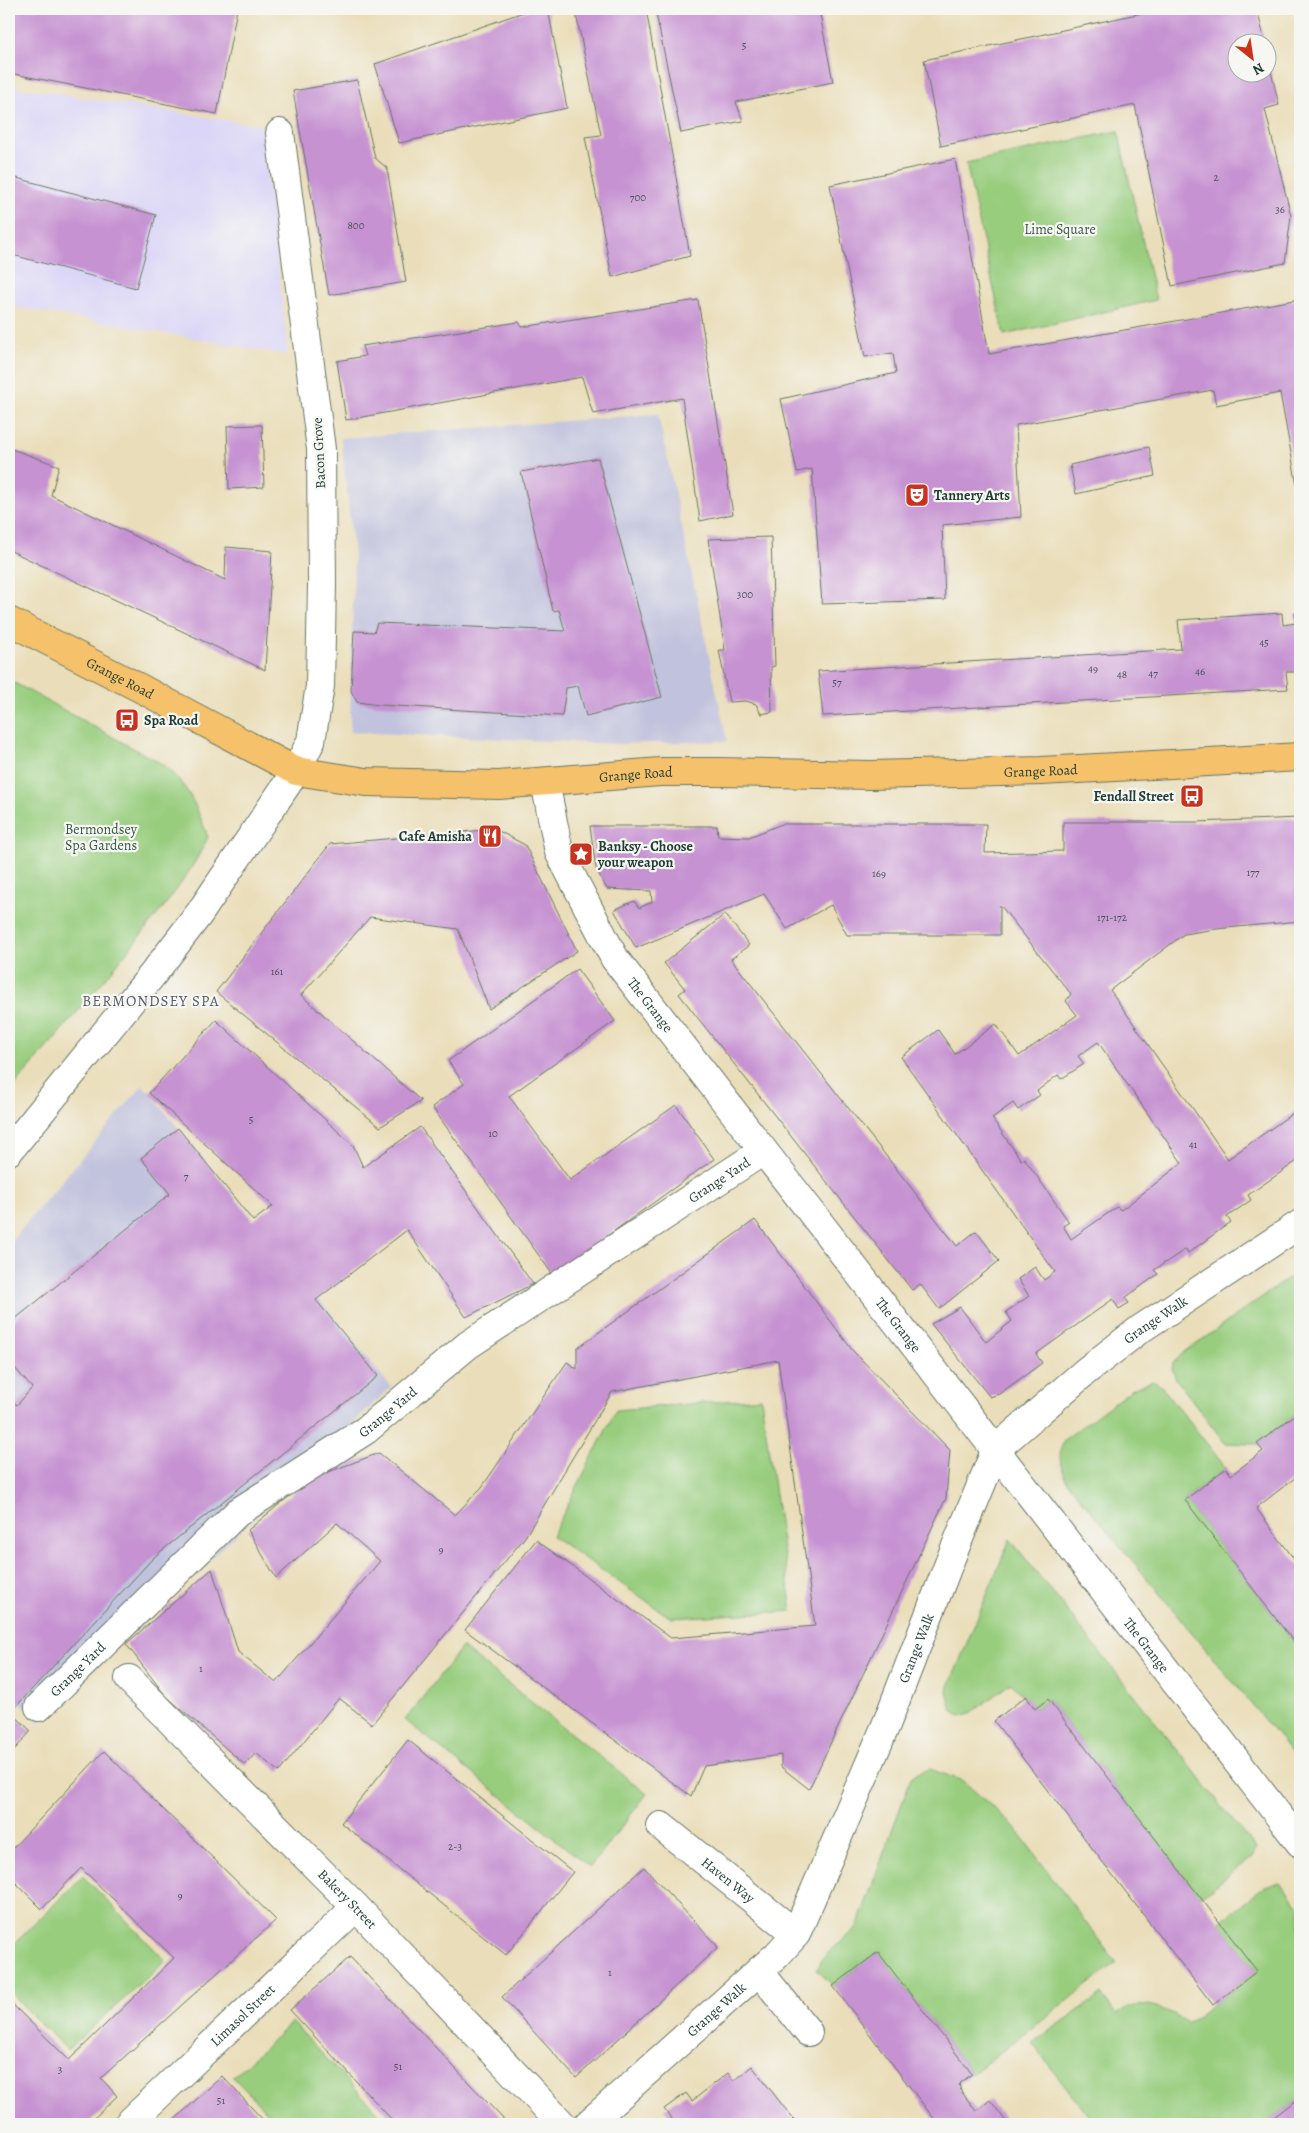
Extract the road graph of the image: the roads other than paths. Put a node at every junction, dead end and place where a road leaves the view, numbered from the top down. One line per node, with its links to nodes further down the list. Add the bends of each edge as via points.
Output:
1 (280, 132): 4 (street, Bacon Grove, via 321,449 320,686 311,742)
2 (9, 621): 4 (main road, Grange Road)
3 (1300, 757): 5 (main road, Grange Road, via 1040,771 870,775 660,772)
4 (296, 771): 5 (main road, Grange Road, via 384,783 499,785); 7 (street, via 199,914)
5 (545, 782): 6 (street, The Grange, via 559,852 615,959)
6 (764, 1150): 9 (street, The Grange); 11 (street, Grange Yard, via 468,1345 366,1430 238,1512)
7 (9, 1151)
8 (1300, 1224): 9 (street, Grange Walk, via 1139,1330)
9 (996, 1449): 13 (street, The Grange); 15 (street, Grange Walk, via 886,1725)
10 (129, 1679): 14 (street, Bakery Street)
11 (40, 1707)
12 (661, 1826): 15 (street, Haven Way)
13 (1300, 1843)
14 (356, 1907): 19 (street, Limasol Street); 20 (street, Bakery Street)
15 (796, 1934): 16 (street, Grange Walk)
16 (759, 1971): 17 (street); 18 (street, Grange Walk)
17 (808, 2032)
18 (595, 2122)
19 (128, 2124)
20 (562, 2124)

